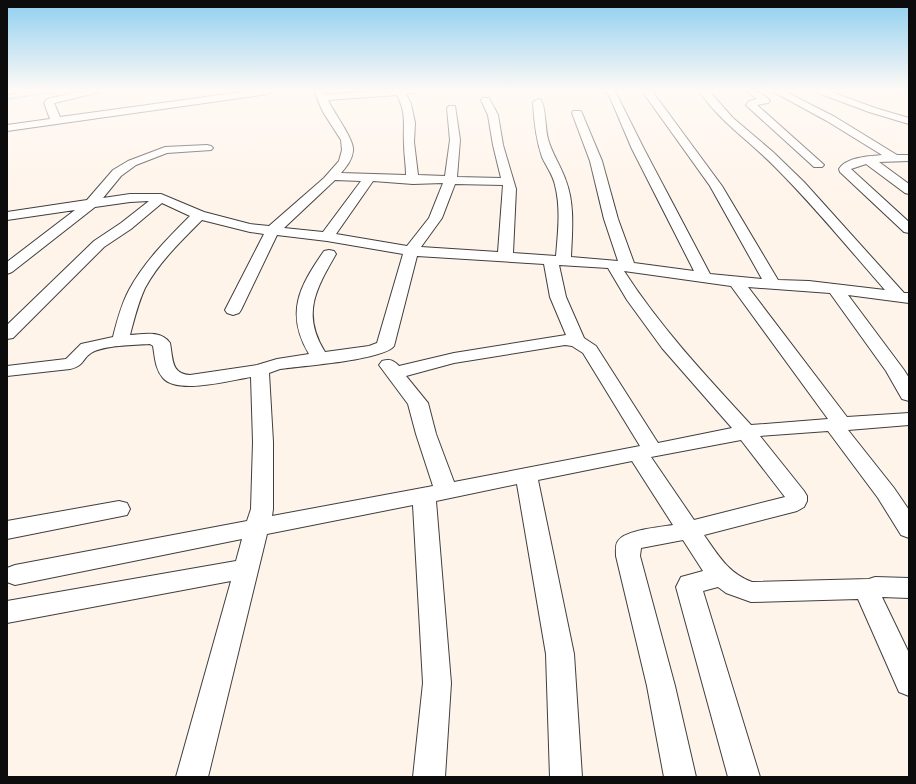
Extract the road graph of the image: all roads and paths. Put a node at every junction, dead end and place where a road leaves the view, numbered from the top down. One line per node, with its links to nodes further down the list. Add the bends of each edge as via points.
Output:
1 (338, 128): 17 (street, via 346,140 348,150 344,162)
2 (410, 128): 19 (street)
3 (454, 128): 20 (street, via 455,140)
4 (495, 128): 21 (street)
5 (541, 128): 33 (street, via 548,158 561,184 564,206 565,232)
6 (583, 128): 34 (street, via 596,161)
7 (629, 128): 36 (street)
8 (674, 128): 38 (street, via 716,186)
9 (738, 128): 40 (street, via 800,185)
10 (776, 128): 16 (street)
11 (845, 128): 13 (street)
12 (207, 148): 24 (street, via 165,150 132,163 117,173)
13 (894, 158): 14 (street); 15 (street)
14 (909, 158)
15 (869, 161): 22 (street); 27 (street, via 845,169)
16 (818, 165)
17 (332, 176): 18 (street); 28 (street)
18 (369, 178): 19 (street); 29 (street)
19 (413, 180): 20 (street)
20 (450, 181): 21 (street); 30 (street, via 435,218)
21 (508, 182): 32 (street, via 510,189)
22 (909, 190)
23 (161, 198): 24 (street, via 142,196); 25 (street); 42 (street, via 99,244)
24 (91, 204): 26 (street); 35 (street)
25 (199, 215): 28 (street, via 243,226); 44 (street, via 172,242 137,290)
26 (7, 216)
27 (909, 229)
28 (273, 230): 29 (street); 41 (street)
29 (327, 237): 30 (street)
30 (411, 251): 32 (street); 45 (street, via 385,346)
31 (329, 254): 46 (street, via 305,298 303,317 308,335)
32 (505, 257): 33 (street)
33 (557, 260): 34 (street); 43 (street, via 558,297)
34 (620, 266): 36 (street); 53 (street, via 635,300 668,344)
35 (7, 269)
36 (705, 278): 37 (street)
37 (736, 282): 38 (street); 52 (street)
38 (773, 284): 39 (street)
39 (835, 289): 40 (street); 50 (street, via 895,370)
40 (904, 297)
41 (232, 310)
42 (7, 334)
43 (577, 341): 49 (street, via 565,340 486,352); 54 (street, via 590,350)
44 (120, 342): 47 (street, via 149,339 158,341 161,343 168,374 180,381); 48 (street, via 88,348 81,353 76,362 70,364)
45 (378, 349): 46 (street); 49 (street)
46 (320, 358): 47 (street, via 272,365)
47 (261, 370): 58 (street, via 262,509)
48 (7, 371)
49 (394, 373): 56 (street, via 418,403 426,434)
50 (909, 395)
51 (909, 419): 52 (street)
52 (837, 423): 53 (street); 59 (street)
53 (746, 432): 54 (street); 61 (street, via 796,496 796,501 789,505)
54 (645, 452): 55 (street); 61 (street)
55 (526, 476): 56 (street); 71 (street, via 560,654)
56 (435, 493): 58 (street); 70 (street, via 437,683)
57 (119, 509): 60 (street)
58 (257, 528): 62 (street); 64 (street)
59 (909, 529)
60 (7, 530)
61 (689, 530): 63 (street); 72 (street, via 635,541 628,544 627,550 661,686)
62 (246, 569): 67 (street); 69 (street)
63 (717, 573): 66 (street, via 735,586 751,592); 73 (street, via 712,579 690,584 689,587)
64 (15, 575)
65 (909, 588): 66 (street)
66 (869, 589): 68 (street, via 868,594)
67 (7, 612)
68 (909, 683)
69 (192, 777)
70 (429, 777)
71 (566, 777)
72 (680, 777)
73 (744, 777)

